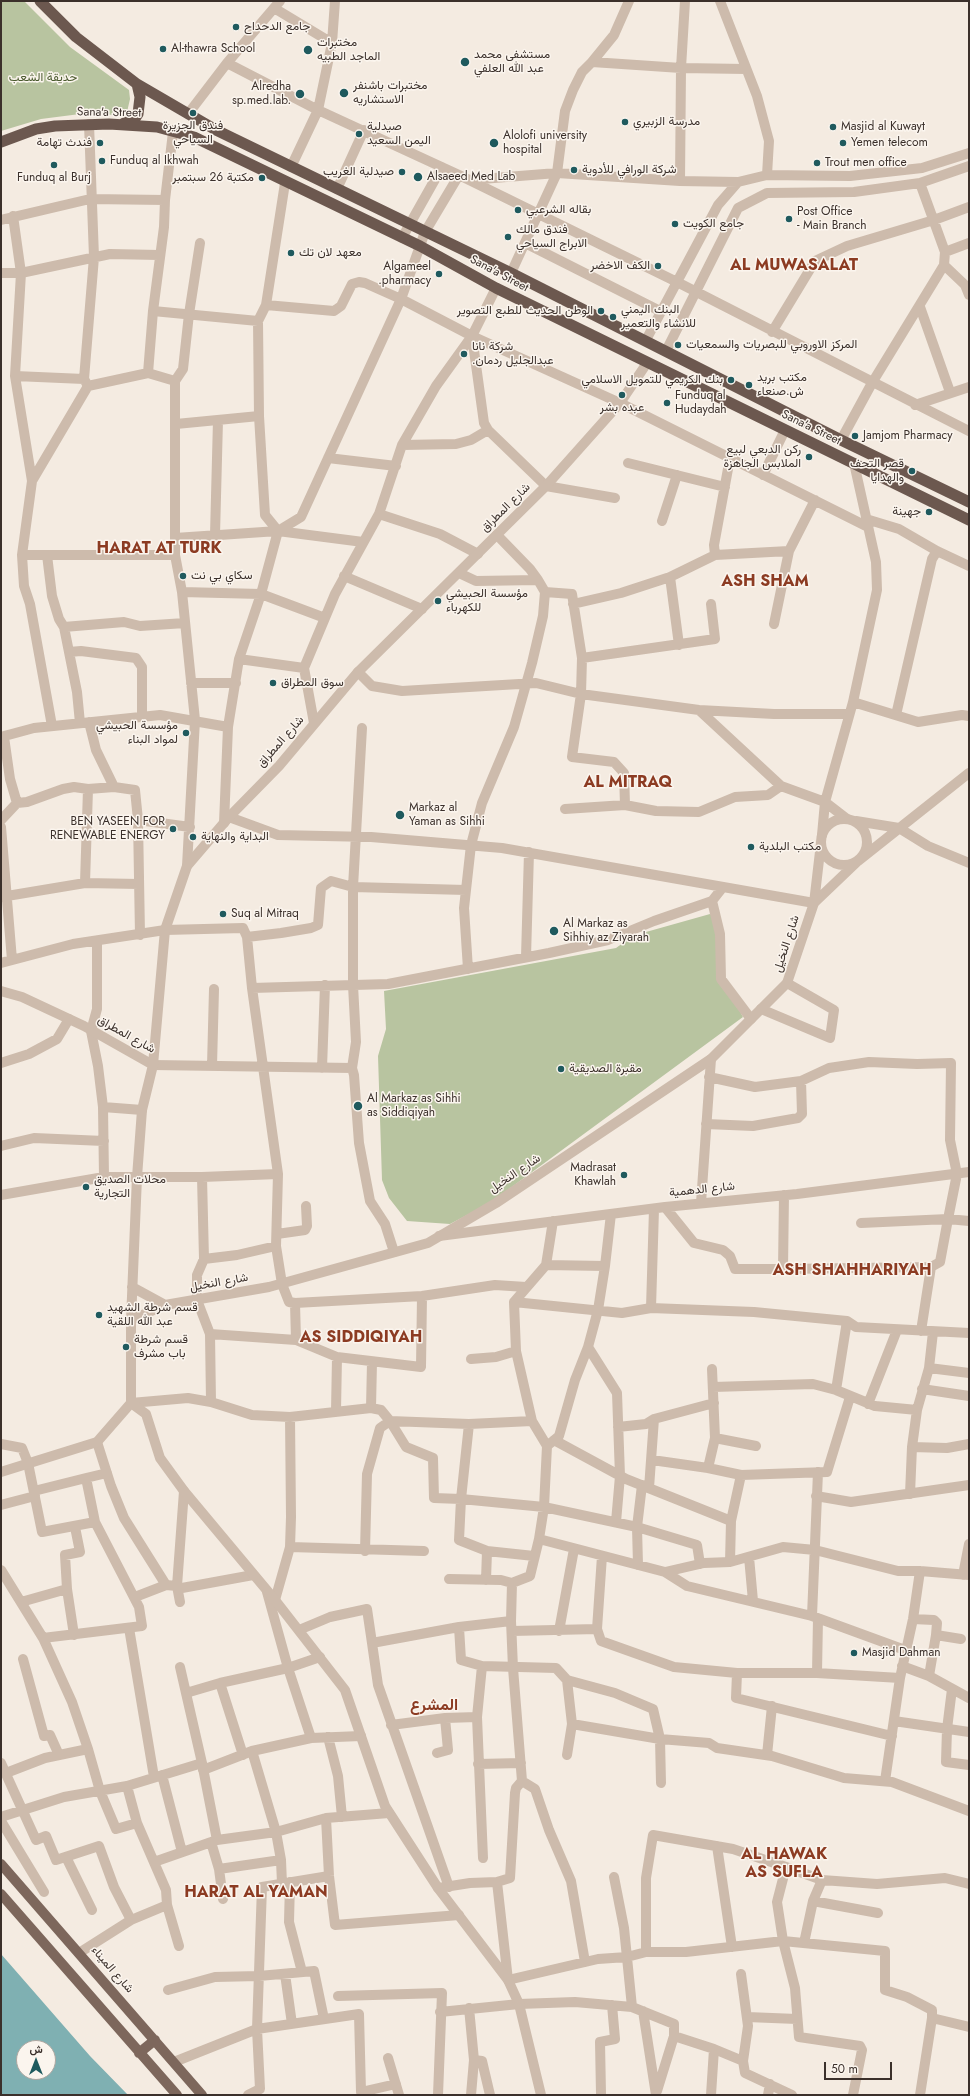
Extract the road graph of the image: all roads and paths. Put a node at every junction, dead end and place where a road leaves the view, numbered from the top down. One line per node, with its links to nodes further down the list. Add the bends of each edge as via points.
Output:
1 (40, 1): 12 (highway, Sana'a Street, via 76,36)
2 (335, 1): 7 (street)
3 (629, 1): 8 (street, via 614,35)
4 (685, 1): 10 (street)
5 (720, 1): 11 (street)
6 (277, 4): 7 (street); 9 (street)
7 (332, 43): 13 (street)
8 (592, 62): 10 (street); 24 (street, via 582,72 565,111)
9 (227, 63): 13 (street); 14 (street)
10 (681, 68): 11 (street); 28 (street)
11 (746, 69): 26 (street, via 757,96 769,141)
12 (137, 84): 14 (highway, Sana'a Street); 16 (highway, via 140,97 138,114 134,120)
13 (318, 110): 17 (street); 22 (street)
14 (188, 114): 22 (highway, Sana'a Street)
15 (89, 124): 16 (highway, Sana'a Street); 19 (highway, Sana'a Street, via 36,129); 33 (street)
16 (123, 124): 18 (highway, Sana'a Street)
17 (364, 130): 23 (street); 32 (street)
18 (173, 132): 30 (highway, Sana'a Street, via 194,138); 34 (street)
19 (1, 142)
20 (969, 153): 26 (street, via 922,168 850,176)
21 (969, 166): 31 (street)
22 (291, 167): 32 (highway, Sana'a Street)
23 (442, 167): 25 (street); 40 (street)
24 (557, 173): 27 (street); 28 (street); 36 (street)
25 (459, 175): 27 (street); 41 (street)
26 (767, 175): 29 (street)
27 (469, 180): 36 (street)
28 (680, 181): 29 (street)
29 (738, 182): 54 (street, via 718,205)
30 (285, 183): 42 (highway, Sana'a Street); 59 (street)
31 (920, 184): 39 (street); 56 (street, via 854,192 767,193 738,208)
32 (337, 189): 40 (highway, Sana'a Street)
33 (90, 199): 34 (street); 37 (street); 49 (street)
34 (165, 200): 48 (street)
35 (969, 207): 39 (street)
36 (537, 215): 44 (street); 54 (street)
37 (13, 216): 38 (street); 52 (street)
38 (1, 220)
39 (934, 220): 47 (street); 65 (street, via 847,246 814,261)
40 (410, 224): 41 (highway, Sana'a Street); 42 (street)
41 (426, 232): 46 (street); 53 (highway, Sana'a Street)
42 (402, 238): 46 (highway, Sana'a Street)
43 (200, 243): 63 (street)
44 (525, 243): 53 (street); 62 (street)
45 (969, 243): 47 (street)
46 (420, 246): 55 (highway, Sana'a Street); 58 (street)
47 (945, 252): 50 (street)
48 (159, 255): 49 (street, via 110,254); 61 (street)
49 (94, 257): 52 (street); 73 (street)
50 (944, 265): 57 (street, via 965,285); 60 (street)
51 (1, 273): 52 (street)
52 (21, 273): 71 (street)
53 (511, 273): 67 (highway, Sana'a Street)
54 (677, 282): 56 (street); 62 (street)
55 (496, 288): 66 (street); 69 (highway, Sana'a Street)
56 (695, 292): 65 (street); 68 (street)
57 (969, 295)
58 (401, 299): 59 (street, via 359,282 352,284 341,306 334,311); 66 (street); 87 (street)
59 (266, 305): 64 (street)
60 (920, 307): 74 (street); 76 (street)
61 (153, 311): 63 (street); 70 (street)
62 (660, 311): 67 (street)
63 (189, 314): 64 (street); 72 (street, via 183,369)
64 (258, 321): 79 (street)
65 (772, 332): 74 (street)
66 (472, 336): 77 (street); 82 (street, via 484,423); 86 (street, via 436,386)
67 (646, 340): 68 (highway, Sana'a Street)
68 (666, 350): 85 (highway, Sana'a Street)
69 (647, 362): 77 (street, شارع المطراق); 83 (highway, Sana'a Street)
70 (148, 373): 72 (street); 73 (street)
71 (15, 376): 73 (street); 94 (street)
72 (175, 381): 81 (street)
73 (86, 383): 94 (street)
74 (872, 383): 78 (street); 85 (street)
75 (969, 387): 76 (street)
76 (950, 392): 78 (street)
77 (620, 403): 88 (street); 95 (street, شارع المطراق)
78 (915, 405): 84 (street)
79 (260, 416): 80 (street); 104 (street, via 265,515)
80 (218, 420): 81 (street); 105 (street)
81 (176, 424): 107 (street)
82 (488, 430): 86 (street, via 471,440 456,444); 95 (street)
83 (785, 430): 90 (highway, Sana'a Street); 93 (street)
84 (969, 432)
85 (841, 440): 99 (highway, Sana'a Street)
86 (402, 445): 91 (street)
87 (328, 458): 91 (street); 104 (street, via 301,517)
88 (730, 458): 93 (street); 96 (street)
89 (628, 463): 92 (street)
90 (854, 464): 101 (highway, Sana'a Street); 103 (street, شارع النخيل)
91 (396, 466): 100 (street)
92 (677, 475): 96 (street); 102 (street)
93 (763, 475): 98 (street)
94 (32, 481): 112 (street)
95 (546, 486): 97 (street); 106 (street, شارع المطراق)
96 (725, 487): 115 (street, via 714,545)
97 (615, 498)
98 (815, 500): 103 (street); 109 (street)
99 (969, 502)
100 (379, 514): 108 (street); 111 (street, via 440,534)
101 (969, 520)
102 (662, 521)
103 (867, 523): 110 (street, via 899,529); 141 (street, شارع النخيل, via 876,562 877,590)
104 (278, 531): 105 (street); 108 (street); 123 (street)
105 (215, 535): 107 (street)
106 (497, 535): 111 (street, شارع المطراق); 120 (street)
107 (175, 538): 114 (street)
108 (363, 542): 118 (street)
109 (789, 550): 115 (street); 129 (street)
110 (937, 551): 116 (street); 144 (street, via 932,559)
111 (478, 554): 117 (street, شارع المطراق)
112 (22, 555): 113 (street); 150 (street, via 24,586 30,604)
113 (47, 555): 114 (street); 130 (street, via 52,596)
114 (175, 555): 121 (street)
115 (715, 556): 119 (street)
116 (969, 566)
117 (459, 573): 120 (street, via 476,581); 126 (street, شارع المطراق)
118 (344, 576): 126 (street); 127 (street)
119 (670, 577): 124 (street, via 621,593); 131 (street)
120 (538, 580): 122 (street)
121 (182, 592): 123 (street); 128 (street)
122 (545, 592): 124 (street, via 572,594); 139 (street)
123 (261, 594): 127 (street); 134 (street)
124 (573, 604): 133 (street)
125 (711, 604): 131 (street, via 715,639)
126 (422, 609): 136 (street, شارع المطراق)
127 (325, 618): 135 (street)
128 (185, 623): 130 (street, via 140,626 124,622); 137 (street)
129 (774, 624)
130 (64, 627): 132 (street)
131 (679, 645): 133 (street)
132 (69, 652): 145 (street, via 81,651 136,658 142,667); 148 (street)
133 (582, 658): 140 (street)
134 (240, 659): 135 (street); 138 (street)
135 (304, 668): 149 (street)
136 (358, 672): 139 (street, via 372,686 402,691); 149 (street, شارع المطراق)
137 (191, 683): 138 (street); 147 (street)
138 (236, 683): 151 (street)
139 (526, 684): 140 (street, via 536,683); 171 (street, via 514,727 482,803)
140 (581, 694): 142 (street); 160 (street, via 572,757 614,762 624,773)
141 (853, 702): 143 (street, شارع النخيل); 144 (street)
142 (699, 710): 143 (street, via 774,714); 155 (street)
143 (850, 714): 158 (street, شارع النخيل)
144 (896, 715): 146 (street, via 918,722)
145 (142, 716): 147 (street, via 160,715); 148 (street)
146 (969, 716)
147 (195, 720): 151 (street); 167 (street)
148 (84, 722): 150 (street); 156 (street)
149 (314, 723): 164 (street, شارع المطراق, via 279,766)
150 (52, 726): 153 (street)
151 (228, 727): 164 (street)
152 (362, 728): 169 (street)
153 (2, 737): 159 (street)
154 (969, 773): 168 (street)
155 (781, 786): 158 (street); 160 (street, via 768,795 735,796 699,812 656,811)
156 (114, 787): 157 (street); 163 (street, via 135,790)
157 (88, 790): 159 (street, via 74,787 63,789); 177 (street)
158 (825, 802): 165 (street); 170 (street, شارع النخيل)
159 (17, 803): 162 (street)
160 (625, 805): 161 (street)
161 (565, 809)
162 (1, 820)
163 (138, 820): 167 (street); 178 (street)
164 (226, 820): 169 (street, via 278,835); 176 (street, شارع المطراق)
165 (850, 820): 168 (street); 170 (street, via 832,823); 174 (street, via 860,824 868,839 867,847)
166 (1, 827): 172 (street)
167 (190, 827): 176 (street)
168 (899, 828): 174 (street); 175 (street, via 928,846)
169 (355, 837): 171 (street); 179 (street)
170 (822, 839): 174 (street, via 826,856 831,861 844,865); 184 (street, شارع النخيل)
171 (471, 845): 173 (street); 181 (street)
172 (2, 852): 182 (street)
173 (528, 852): 180 (street); 189 (street)
174 (858, 861): 184 (street)
175 (969, 863)
176 (187, 866): 185 (street, شارع المطراق)
177 (85, 883): 178 (street); 182 (street)
178 (139, 884): 186 (street)
179 (353, 886): 181 (street); 187 (street, via 331,881 321,888 318,925); 195 (street)
180 (723, 887): 183 (street); 184 (street)
181 (466, 890): 192 (street, via 464,908)
182 (3, 897): 190 (street)
183 (712, 901): 189 (street, via 608,940); 201 (street, via 720,934 721,979)
184 (814, 903): 193 (street, شارع النخيل)
185 (165, 930): 186 (street); 187 (street, via 243,928); 205 (street, شارع المطراق)
186 (140, 935): 188 (street)
187 (247, 937): 196 (street)
188 (97, 941): 190 (street, via 73,944); 202 (street, via 96,1009)
189 (526, 957): 192 (street)
190 (12, 960): 191 (street)
191 (1, 963)
192 (468, 969): 195 (street, via 388,984)
193 (787, 983): 199 (street, شارع النخيل); 199 (street, via 834,1010 830,1038)
194 (325, 984): 195 (street); 196 (street); 208 (street)
195 (353, 985): 209 (street, via 356,1042)
196 (252, 988): 207 (street)
197 (214, 989): 206 (street)
198 (1, 991): 200 (street, شارع المطراق, via 22,997)
199 (762, 1009): 201 (street, شارع النخيل)
200 (69, 1019): 202 (street, شارع المطراق); 204 (street, via 57,1039 29,1054)
201 (751, 1019): 203 (street, شارع النخيل)
202 (90, 1031): 205 (street, شارع المطراق); 212 (street)
203 (711, 1059): 210 (street); 235 (street, شارع النخيل, via 496,1203)
204 (1, 1063)
205 (153, 1064): 206 (street); 213 (street)
206 (212, 1066): 207 (street)
207 (264, 1066): 208 (street); 218 (street)
208 (322, 1068): 209 (street)
209 (352, 1068): 237 (street, via 359,1143 370,1200 385,1224)
210 (709, 1077): 211 (street, via 755,1086); 214 (street)
211 (801, 1081): 214 (street, via 802,1114 798,1118 753,1126); 219 (street, via 829,1068 869,1062 951,1063 950,1140)
212 (103, 1107): 213 (street); 215 (street)
213 (142, 1110): 221 (street)
214 (706, 1124): 225 (street)
215 (104, 1141): 216 (street, via 34,1138); 220 (street)
216 (1, 1146)
217 (969, 1172): 219 (street, شارع الدهمية)
218 (278, 1174): 222 (street); 234 (street)
219 (957, 1174): 224 (street, شارع الدهمية); 230 (street)
220 (104, 1177): 221 (street); 223 (street)
221 (137, 1177): 222 (street); 244 (street)
222 (202, 1178): 238 (street)
223 (1, 1195)
224 (784, 1195): 225 (street, شارع الدهمية); 242 (street)
225 (700, 1203): 227 (street, شارع الدهمية)
226 (306, 1206): 234 (street, via 305,1230)
227 (665, 1207): 228 (street, شارع الدهمية); 242 (street, via 694,1243 723,1250 730,1256 735,1269)
228 (654, 1209): 229 (street, شارع الدهمية); 251 (street)
229 (611, 1214): 231 (street, شارع الدهمية); 240 (street)
230 (948, 1219): 232 (street); 233 (street); 241 (street, via 940,1262)
231 (553, 1221): 235 (street, شارع الدهمية); 239 (street)
232 (969, 1221)
233 (861, 1223)
234 (277, 1234): 236 (street)
235 (439, 1236): 237 (street, شارع النخيل, via 428,1243)
236 (276, 1246): 238 (street); 243 (street)
237 (394, 1252): 243 (street, شارع النخيل)
238 (204, 1259): 247 (street, via 197,1275)
239 (546, 1265): 240 (street); 245 (street)
240 (606, 1266): 252 (street)
241 (931, 1267): 242 (street); 256 (street)
242 (783, 1269)
243 (282, 1284): 247 (street, شارع النخيل); 249 (street, via 289,1302)
244 (132, 1287): 250 (street); 253 (street)
245 (526, 1287): 246 (street, via 495,1285); 248 (street)
246 (422, 1296): 249 (street); 265 (street, via 421,1367)
247 (197, 1300): 250 (street, شارع النخيل); 259 (street)
248 (514, 1302): 252 (street); 262 (street)
249 (295, 1304): 260 (street)
250 (165, 1305): 253 (street, شارع النخيل)
251 (651, 1308): 252 (street, via 622,1313); 254 (street, via 754,1312)
252 (598, 1310): 261 (street)
253 (131, 1320): 276 (street)
254 (847, 1321): 255 (street, via 856,1327); 271 (street)
255 (897, 1330): 256 (street); 278 (street)
256 (921, 1332): 257 (street)
257 (933, 1332): 258 (street); 267 (street)
258 (969, 1333)
259 (210, 1334): 260 (street); 275 (street)
260 (296, 1340): 263 (street)
261 (588, 1347): 287 (street, via 617,1393); 290 (street, via 559,1436)
262 (516, 1351): 264 (street, via 496,1357); 285 (street)
263 (337, 1357): 265 (street); 281 (street)
264 (471, 1359)
265 (372, 1362): 279 (street)
266 (969, 1367): 269 (street)
267 (929, 1368): 269 (street); 272 (street)
268 (712, 1369): 270 (street)
269 (969, 1373)
270 (714, 1387): 271 (street, via 813,1384); 277 (street)
271 (836, 1390): 274 (street)
272 (922, 1390): 273 (street); 280 (street)
273 (969, 1396)
274 (850, 1397): 278 (street); 299 (street, via 827,1472)
275 (211, 1402): 276 (street, via 188,1398); 282 (street, via 252,1415)
276 (131, 1403): 289 (street); 306 (street, via 146,1414 160,1458)
277 (714, 1403): 283 (street); 288 (street)
278 (868, 1404): 280 (street)
279 (371, 1408): 281 (street); 284 (street, via 381,1410)
280 (916, 1410): 294 (street)
281 (336, 1411): 282 (street)
282 (290, 1417): 320 (street)
283 (654, 1419): 287 (street, via 646,1424); 295 (street)
284 (390, 1421): 286 (street); 310 (street, via 406,1447 433,1458 434,1498); 323 (street, via 380,1428 367,1474)
285 (532, 1421): 286 (street); 290 (street)
286 (469, 1424): 310 (street)
287 (618, 1427): 302 (street)
288 (715, 1438): 293 (street); 297 (street)
289 (97, 1442): 296 (street); 300 (street)
290 (550, 1443): 302 (street); 312 (street)
291 (1, 1444): 296 (street, via 22,1448)
292 (969, 1444): 294 (street, via 947,1448)
293 (756, 1446)
294 (912, 1447): 308 (street)
295 (652, 1460): 297 (street); 305 (street)
296 (28, 1464): 298 (street); 307 (street)
297 (708, 1468): 301 (street)
298 (1, 1472)
299 (818, 1472): 301 (street); 309 (street)
300 (107, 1473): 303 (street); 340 (street, via 124,1518)
301 (741, 1475): 313 (street)
302 (620, 1476): 305 (street); 315 (street)
303 (86, 1478): 307 (street); 314 (street)
304 (969, 1485): 308 (street)
305 (645, 1486): 313 (street); 316 (street)
306 (184, 1491): 335 (street); 341 (street)
307 (35, 1493): 311 (street); 317 (street, via 42,1532)
308 (910, 1494): 309 (street, via 851,1502)
309 (816, 1496): 322 (street)
310 (461, 1499): 312 (street); 325 (street, via 459,1540)
311 (1, 1505)
312 (544, 1507): 315 (street); 318 (street)
313 (731, 1521): 329 (street)
314 (95, 1522): 317 (street); 344 (street)
315 (616, 1522): 316 (street)
316 (637, 1526): 330 (street, via 697,1545); 331 (street)
317 (75, 1527): 342 (street, via 80,1552 65,1555)
318 (539, 1539): 321 (street); 326 (street)
319 (969, 1544): 336 (street)
320 (290, 1547): 323 (street); 345 (street)
321 (574, 1549): 327 (street); 356 (street)
322 (815, 1550): 328 (street, via 784,1547); 333 (street, via 898,1571); 349 (street)
323 (365, 1551): 324 (street)
324 (424, 1551)
325 (487, 1551): 326 (street); 338 (street)
326 (534, 1556): 339 (street, via 530,1576)
327 (602, 1556): 331 (street); 355 (street)
328 (749, 1557): 329 (street); 346 (street)
329 (730, 1562): 330 (street)
330 (700, 1564): 334 (street)
331 (638, 1565): 334 (street)
332 (1, 1570): 347 (street)
333 (920, 1571): 336 (street); 350 (street)
334 (665, 1572): 346 (street, via 686,1586)
335 (253, 1575): 341 (street, via 182,1588); 343 (street)
336 (966, 1575)
337 (449, 1579): 338 (street)
338 (486, 1580): 339 (street, via 501,1580)
339 (512, 1584): 351 (street)
340 (166, 1585): 341 (street); 344 (street)
341 (177, 1586): 348 (street)
342 (67, 1590): 347 (street); 357 (street)
343 (267, 1592): 345 (street); 368 (street)
344 (135, 1597): 353 (street, via 142,1626)
345 (275, 1600): 354 (street)
346 (753, 1601): 349 (street)
347 (21, 1602): 359 (street)
348 (180, 1602)
349 (815, 1617): 362 (street); 371 (street)
350 (913, 1618): 358 (street, via 934,1620 937,1623); 362 (street)
351 (511, 1626): 352 (street); 356 (street); 369 (street)
352 (459, 1627): 361 (street); 365 (street, via 461,1660)
353 (129, 1628): 357 (street); 404 (street)
354 (299, 1630): 361 (street, via 330,1617 367,1609); 363 (street)
355 (597, 1630): 356 (street); 370 (street, via 601,1641 674,1667)
356 (559, 1631)
357 (74, 1634): 359 (street)
358 (936, 1635): 360 (street); 372 (street)
359 (43, 1638): 392 (street, via 72,1702)
360 (961, 1639)
361 (372, 1643): 384 (street, via 378,1685)
362 (905, 1650): 366 (street)
363 (320, 1657): 368 (street); 387 (street, via 345,1690)
364 (23, 1659): 395 (street, via 44,1736 50,1735)
365 (482, 1666): 369 (street); 380 (street)
366 (902, 1666): 372 (street); 373 (street)
367 (180, 1667): 377 (street)
368 (288, 1668): 375 (street); 390 (street)
369 (513, 1668): 374 (street, via 556,1668); 399 (street)
370 (737, 1673): 371 (street); 379 (street, via 736,1698)
371 (817, 1673): 373 (street)
372 (929, 1676): 376 (street)
373 (900, 1678): 382 (street)
374 (568, 1680): 383 (street); 391 (street, via 615,1693 653,1709)
375 (220, 1683): 377 (street); 393 (street)
376 (952, 1689): 378 (street); 385 (street)
377 (186, 1693): 402 (street)
378 (969, 1698)
379 (772, 1706): 388 (street); 397 (street)
380 (477, 1717): 381 (street); 400 (street)
381 (445, 1718): 384 (street); 394 (street, via 448,1750)
382 (894, 1721): 385 (street); 388 (street)
383 (572, 1724): 391 (street); 396 (street)
384 (391, 1725): 435 (street)
385 (947, 1729): 386 (street); 401 (street, via 946,1762)
386 (969, 1732)
387 (361, 1736): 389 (street); 412 (street, via 385,1806)
388 (892, 1736): 406 (street)
389 (328, 1737): 390 (street); 414 (street, via 338,1776)
390 (311, 1738): 393 (street)
391 (660, 1739): 397 (street, via 709,1743 717,1748); 407 (street)
392 (88, 1749): 395 (street); 409 (street)
393 (248, 1753): 402 (street); 418 (street)
394 (437, 1753)
395 (59, 1755): 403 (street)
396 (567, 1755)
397 (767, 1755): 406 (street, via 844,1778)
398 (1, 1763): 403 (street)
399 (520, 1763): 400 (street); 405 (street)
400 (478, 1764): 423 (street)
401 (969, 1765)
402 (203, 1767): 404 (street); 419 (street)
403 (6, 1773): 410 (street)
404 (158, 1776): 408 (street); 421 (street)
405 (522, 1781): 432 (street, via 514,1793 510,1878); 452 (street, via 535,1789 549,1830 571,1880)
406 (886, 1781): 411 (street, via 929,1794)
407 (661, 1783)
408 (127, 1786): 409 (street); 417 (street)
409 (100, 1791): 410 (street, via 64,1797); 417 (street, via 116,1829)
410 (24, 1811): 413 (street); 422 (street, via 36,1840 46,1836 56,1860)
411 (969, 1811)
412 (390, 1813): 414 (street); 435 (street)
413 (1, 1817)
414 (342, 1817): 415 (street)
415 (326, 1818): 418 (street); 429 (street)
416 (1, 1821): 436 (street)
417 (137, 1823): 425 (street)
418 (276, 1832): 419 (street); 424 (street)
419 (214, 1841): 421 (street); 428 (street)
420 (717, 1846): 427 (street); 448 (street); 449 (street, via 653,1834 646,1878)
421 (182, 1852): 425 (street)
422 (66, 1857): 441 (street); 444 (street, via 99,1846 114,1887)
423 (483, 1858)
424 (281, 1860): 428 (street); 433 (street)
425 (154, 1862): 440 (street, via 166,1890)
426 (1, 1864): 450 (main road, شارع الميناء)
427 (786, 1867): 431 (street); 445 (street, via 777,1902)
428 (219, 1870): 438 (street)
429 (329, 1876): 433 (street); 443 (street, via 335,1926)
430 (614, 1877): 451 (street)
431 (822, 1880): 434 (street, via 877,1884 945,1878); 439 (street)
432 (497, 1882): 435 (street); 457 (street)
433 (286, 1883): 453 (street, via 289,1922); 456 (street, via 262,1887)
434 (969, 1884)
435 (444, 1887): 443 (street)
436 (44, 1892)
437 (1, 1894): 476 (main road)
438 (223, 1899)
439 (814, 1901): 442 (street); 446 (street)
440 (167, 1905): 444 (street); 447 (street)
441 (92, 1910)
442 (878, 1914)
443 (459, 1915): 457 (street)
444 (131, 1920): 450 (street)
445 (783, 1941): 446 (street); 448 (street); 469 (street, via 795,1988)
446 (804, 1943): 467 (street, via 885,1951 886,1990 932,2010)
447 (179, 1946)
448 (732, 1947): 449 (street, via 686,1952)
449 (646, 1952): 451 (street)
450 (79, 1953): 474 (main road, شارع الميناء)
451 (627, 1957): 452 (street); 462 (street)
452 (585, 1962): 457 (street)
453 (302, 1972): 454 (street); 468 (street, via 314,1971)
454 (285, 1974): 456 (street); 470 (street)
455 (741, 1974): 466 (street)
456 (259, 1976): 458 (street, via 215,1977); 472 (street)
457 (508, 1980): 460 (street)
458 (168, 1990)
459 (338, 1996): 464 (street, via 442,1994)
460 (519, 2004): 461 (street, via 575,2002); 463 (street); 492 (street)
461 (612, 2005): 462 (street); 484 (street, via 615,2039 600,2042)
462 (632, 2007): 465 (street)
463 (469, 2008): 464 (street); 478 (street)
464 (440, 2012): 489 (street)
465 (642, 2012): 473 (street, via 674,2024); 493 (street)
466 (748, 2017): 469 (street); 479 (street)
467 (932, 2018): 471 (street); 498 (street)
468 (324, 2019): 470 (street); 483 (street, via 359,2014)
469 (797, 2019): 497 (street, via 799,2037 860,2046 862,2050)
470 (292, 2024): 472 (street)
471 (969, 2027)
472 (257, 2029): 480 (street); 487 (street, via 260,2089)
473 (674, 2036): 475 (street); 493 (street)
474 (155, 2040): 476 (main road); 480 (main road, شارع الميناء)
475 (714, 2049): 479 (street); 494 (street)
476 (139, 2052): 485 (main road)
477 (388, 2058): 481 (street)
478 (474, 2060): 490 (street); 491 (street, via 482,2061)
479 (743, 2061): 482 (street, via 745,2073)
480 (174, 2062): 486 (main road, شارع الميناء)
481 (396, 2084): 483 (street); 488 (street)
482 (770, 2084): 495 (street); 496 (street)
483 (359, 2093)
484 (601, 2094)
485 (177, 2095)
486 (202, 2095)
487 (248, 2095)
488 (399, 2095)
489 (438, 2095)
490 (471, 2095)
491 (490, 2095)
492 (541, 2095)
493 (656, 2095)
494 (710, 2095)
495 (768, 2095)
496 (792, 2095)
497 (853, 2095)
498 (920, 2095)

